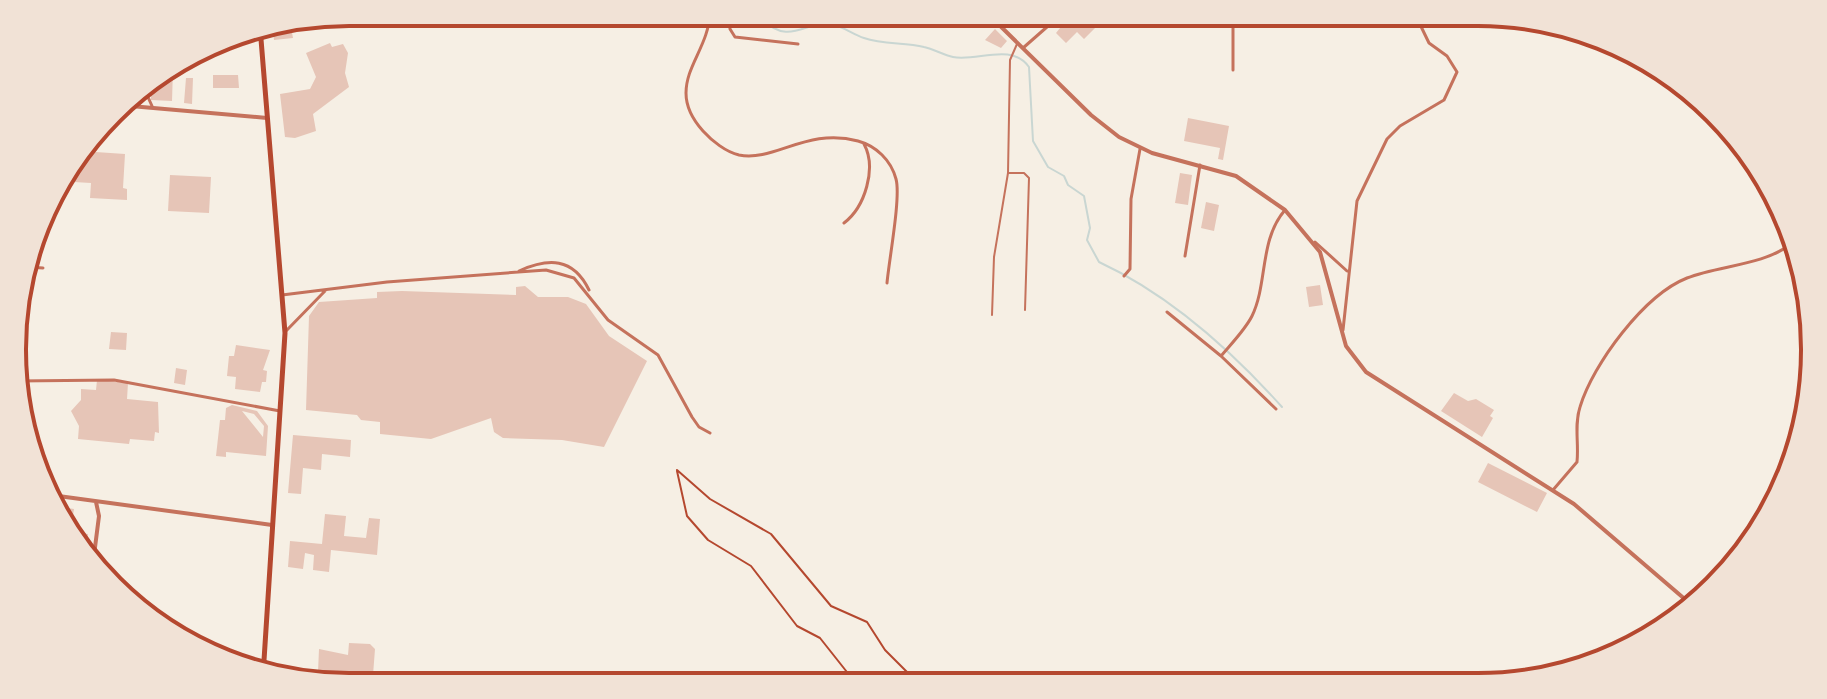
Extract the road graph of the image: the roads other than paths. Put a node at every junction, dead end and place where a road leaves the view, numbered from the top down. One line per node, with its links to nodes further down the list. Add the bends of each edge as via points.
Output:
1 (709, 26): 16 (street, via 686,93 692,117 714,142 738,155 820,136)
2 (730, 26): 9 (street, via 735,37)
3 (1000, 26): 8 (street)
4 (1048, 26): 10 (street)
5 (1233, 26): 11 (street)
6 (1421, 26): 27 (street, via 1429,43 1454,64 1454,84 1444,100 1387,139 1357,201)
7 (261, 39): 15 (main road)
8 (1017, 43): 10 (street); 19 (lane, via 1010,60)
9 (798, 44)
10 (1023, 48): 17 (street, via 1091,115)
11 (1233, 70)
12 (147, 98): 14 (street)
13 (135, 107): 14 (street)
14 (155, 109): 15 (street)
15 (267, 118): 33 (main road)
16 (864, 143): 21 (street, via 870,158 865,191 859,210); 30 (street, via 885,158 896,180)
17 (1140, 149): 18 (street); 29 (street, via 1131,199 1130,269)
18 (1201, 164): 20 (street, via 1248,181); 24 (street)
19 (1008, 173): 34 (lane, via 1029,178); 36 (lane, via 994,257)
20 (1285, 210): 22 (street); 39 (street, via 1268,245 1253,313)
21 (844, 223)
22 (1315, 242): 27 (street); 38 (street, via 1328,270)
23 (1785, 248): 44 (street, via 1686,278 1645,307 1587,389 1576,424 1577,462)
24 (1185, 256)
25 (37, 268): 26 (street)
26 (43, 268)
27 (1347, 271): 38 (street)
28 (516, 272): 31 (street); 32 (street, via 564,273); 32 (street, via 544,261 564,263)
29 (1124, 276)
30 (887, 283)
31 (328, 289): 33 (street); 37 (street)
32 (591, 294): 43 (street, via 608,320 658,355 692,417)
33 (282, 295): 37 (main road)
34 (1025, 310)
35 (1167, 312): 39 (street)
36 (992, 315)
37 (285, 333): 42 (main road)
38 (1342, 333): 44 (street, via 1352,355 1377,380)
39 (1221, 356): 41 (street)
40 (28, 381): 42 (street, via 114,380)
41 (1276, 409)
42 (280, 411): 49 (main road)
43 (710, 433)
44 (1553, 490): 51 (street)
45 (61, 497): 46 (street)
46 (96, 502): 47 (street); 48 (street)
47 (106, 504): 48 (street); 49 (street)
48 (99, 516): 50 (street)
49 (272, 525): 52 (main road)
50 (95, 548)
51 (1684, 599)
52 (266, 662)

